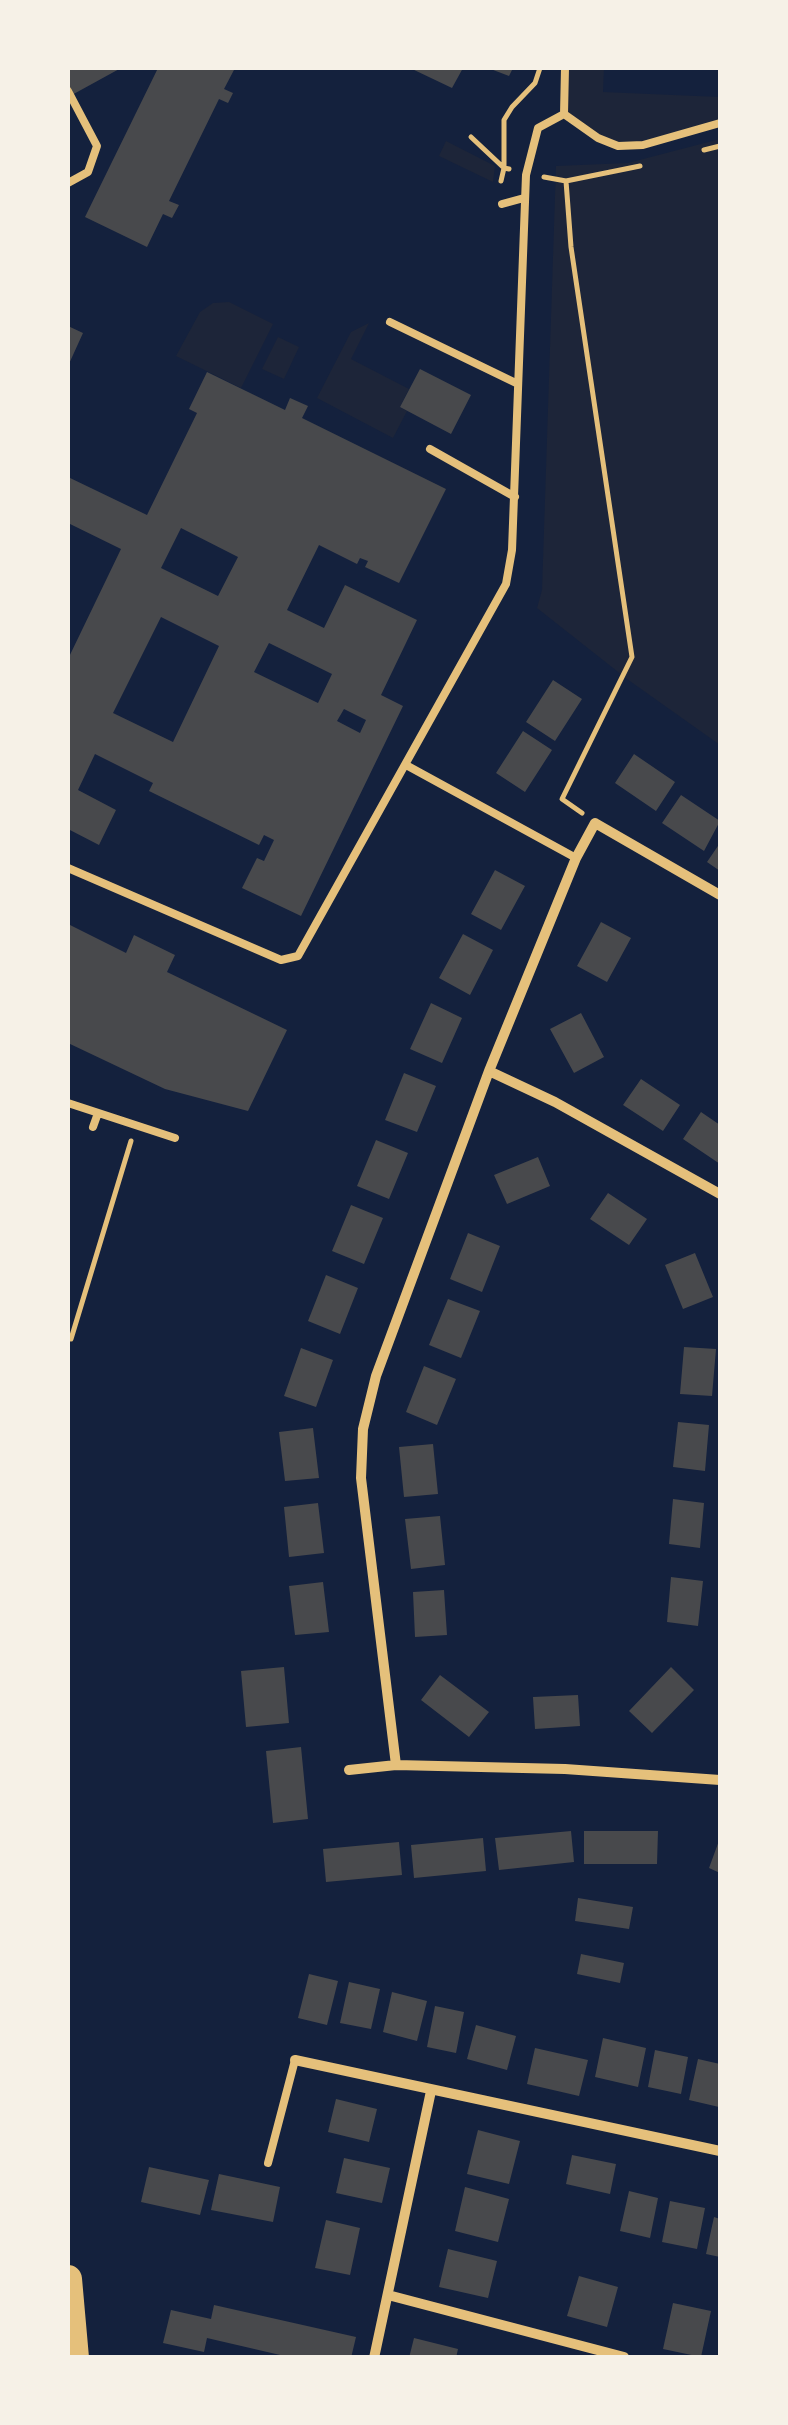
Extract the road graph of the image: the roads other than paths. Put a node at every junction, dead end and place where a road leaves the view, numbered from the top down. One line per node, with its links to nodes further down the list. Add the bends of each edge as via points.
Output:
1 (565, 68): 3 (lane)
2 (68, 91): 5 (lane, via 98,146 88,172)
3 (564, 114): 4 (lane, via 618,146); 6 (lane, via 538,128 532,140)
4 (720, 123)
5 (68, 184)
6 (524, 198): 7 (lane); 9 (lane)
7 (502, 204)
8 (390, 322): 9 (lane)
9 (518, 384): 11 (lane)
10 (430, 449): 11 (lane)
11 (514, 497): 12 (lane, via 506,584)
12 (406, 765): 13 (lane); 14 (lane, via 298,956 281,960)
13 (576, 858): 15 (street, via 595,823); 16 (street)
14 (68, 868)
15 (720, 896)
16 (489, 1071): 21 (street); 22 (street, via 376,1376 363,1429 361,1478)
17 (68, 1102): 18 (lane)
18 (98, 1112): 19 (lane); 20 (lane)
19 (93, 1127)
20 (175, 1138)
21 (720, 1194)
22 (396, 1765): 23 (street); 24 (street)
23 (349, 1770)
24 (720, 1780)
25 (295, 2060): 26 (street); 28 (lane)
26 (431, 2092): 27 (street); 30 (street)
27 (720, 2152)
28 (268, 2163)
29 (68, 2279): 32 (highway)
30 (388, 2295): 31 (street); 33 (street)
31 (588, 2353): 34 (street)
32 (75, 2358)
33 (374, 2358)
34 (624, 2358)

